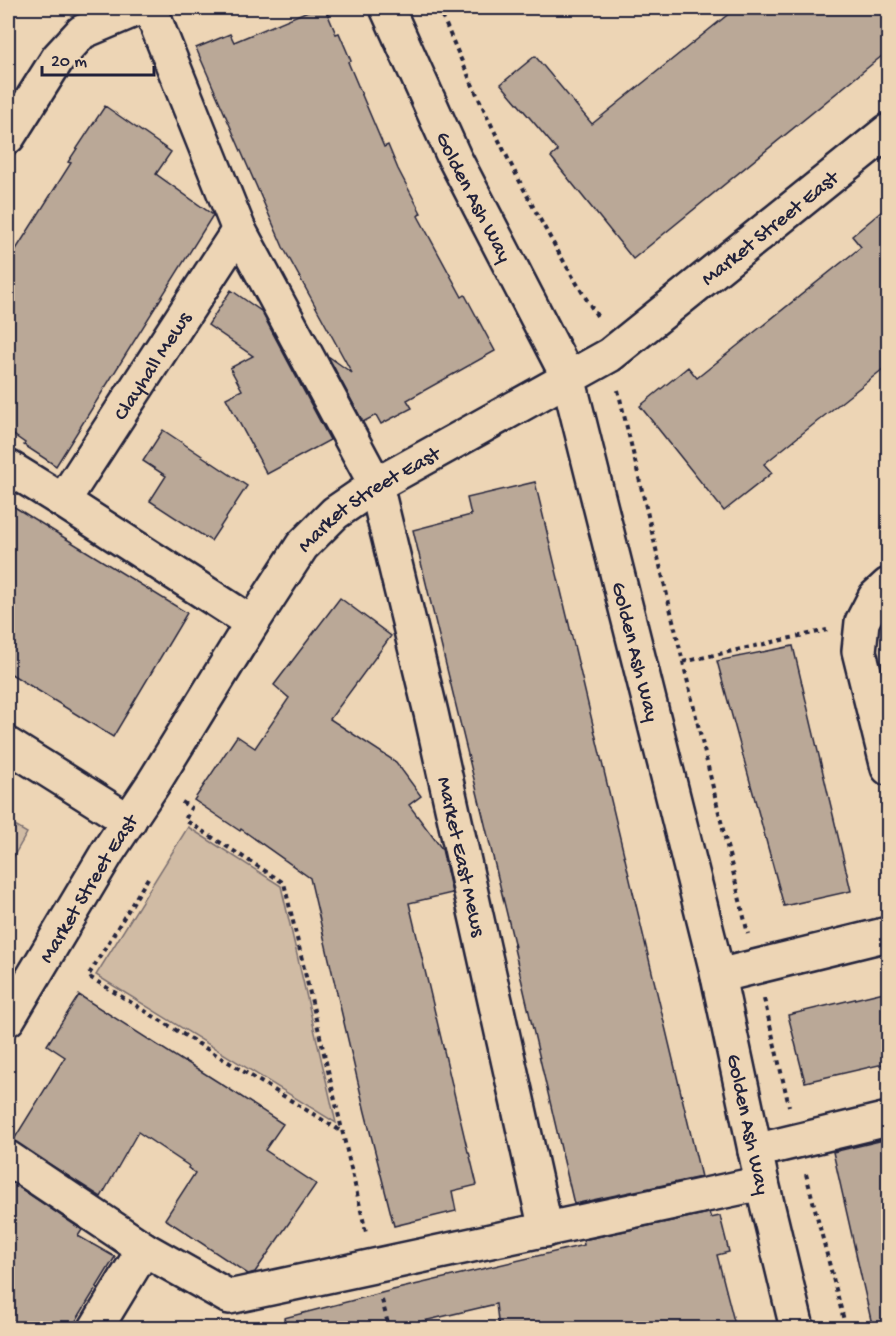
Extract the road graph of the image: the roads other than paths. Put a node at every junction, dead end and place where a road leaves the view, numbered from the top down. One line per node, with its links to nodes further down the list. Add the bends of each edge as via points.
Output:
1 (139, 8): 5 (street, via 82,32 58,58)
2 (150, 8): 6 (street)
3 (387, 8): 7 (street, Golden Ash Way, via 454,157)
4 (888, 131): 7 (street, Market Street East, via 609,355)
5 (8, 137)
6 (239, 230): 9 (street); 10 (street, Clayhall Mews)
7 (567, 376): 9 (street, Market Street East); 17 (street, Golden Ash Way)
8 (8, 467): 10 (street)
9 (376, 485): 12 (street, Market Street East, via 335,513 302,546); 23 (street, Market East Mews)
10 (63, 501): 12 (street)
11 (888, 585): 14 (street, via 874,597 862,622 859,651)
12 (252, 623): 15 (street, Market Street East)
13 (8, 745): 15 (street)
14 (888, 768)
15 (129, 820): 18 (street, Market Street East)
16 (888, 934): 17 (street)
17 (718, 976): 20 (street, Golden Ash Way)
18 (8, 1018)
19 (888, 1119): 20 (street)
20 (755, 1151): 22 (street, Golden Ash Way)
21 (8, 1158): 24 (street)
22 (762, 1183): 23 (street); 26 (street, Golden Ash Way)
23 (546, 1230): 24 (street, via 229,1297)
24 (144, 1249): 25 (street)
25 (96, 1329)
26 (797, 1329)

